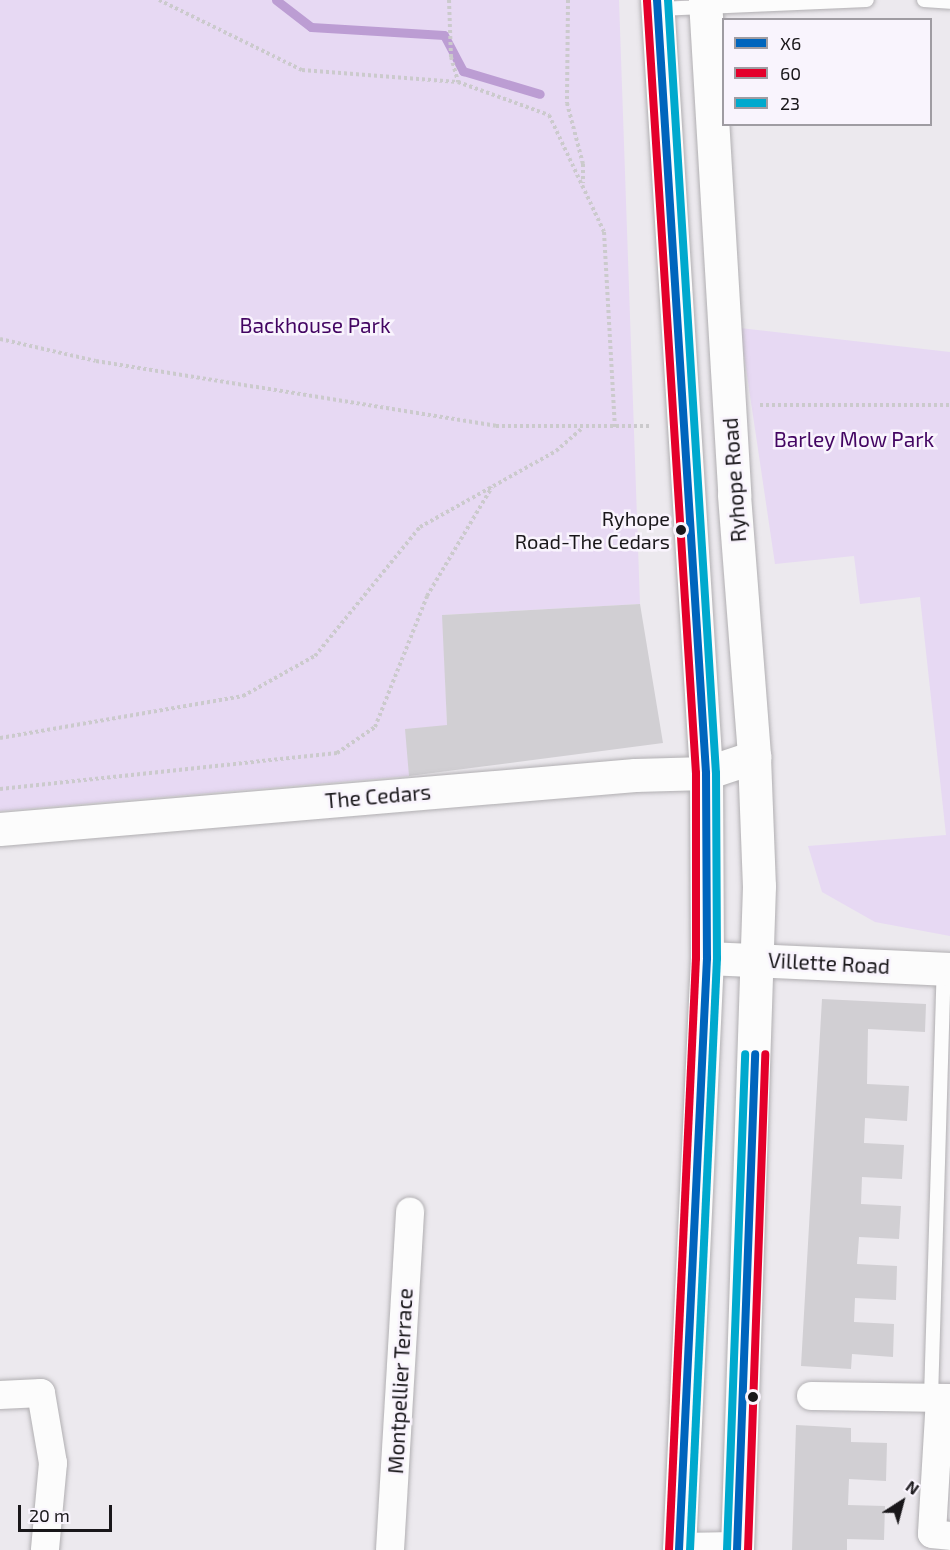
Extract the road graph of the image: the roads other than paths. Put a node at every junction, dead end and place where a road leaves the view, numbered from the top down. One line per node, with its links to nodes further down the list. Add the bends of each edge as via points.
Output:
1 (867, 0): 5 (lane)
2 (924, 0): 3 (lane)
3 (950, 2)
4 (657, 4): 5 (lane); 7 (main road)
5 (705, 4): 6 (main road, Ryhope Road)
6 (754, 757): 7 (main road, The Cedars); 10 (main road, Ryhope Road)
7 (706, 773): 8 (main road, The Cedars, via 635,775); 9 (main road)
8 (0, 829)
9 (707, 958): 10 (main road, Villette Road); 20 (main road)
10 (757, 960): 11 (main road, Villette Road); 17 (main road, Ryhope Road)
11 (947, 969): 15 (lane)
12 (410, 1212): 19 (street, Montpellier Terrace)
13 (0, 1395): 18 (street, via 40,1393 53,1463)
14 (811, 1396): 15 (street)
15 (940, 1398): 16 (street)
16 (937, 1540)
17 (737, 1549): 20 (main road)
18 (45, 1550)
19 (390, 1550)
20 (675, 1550)

